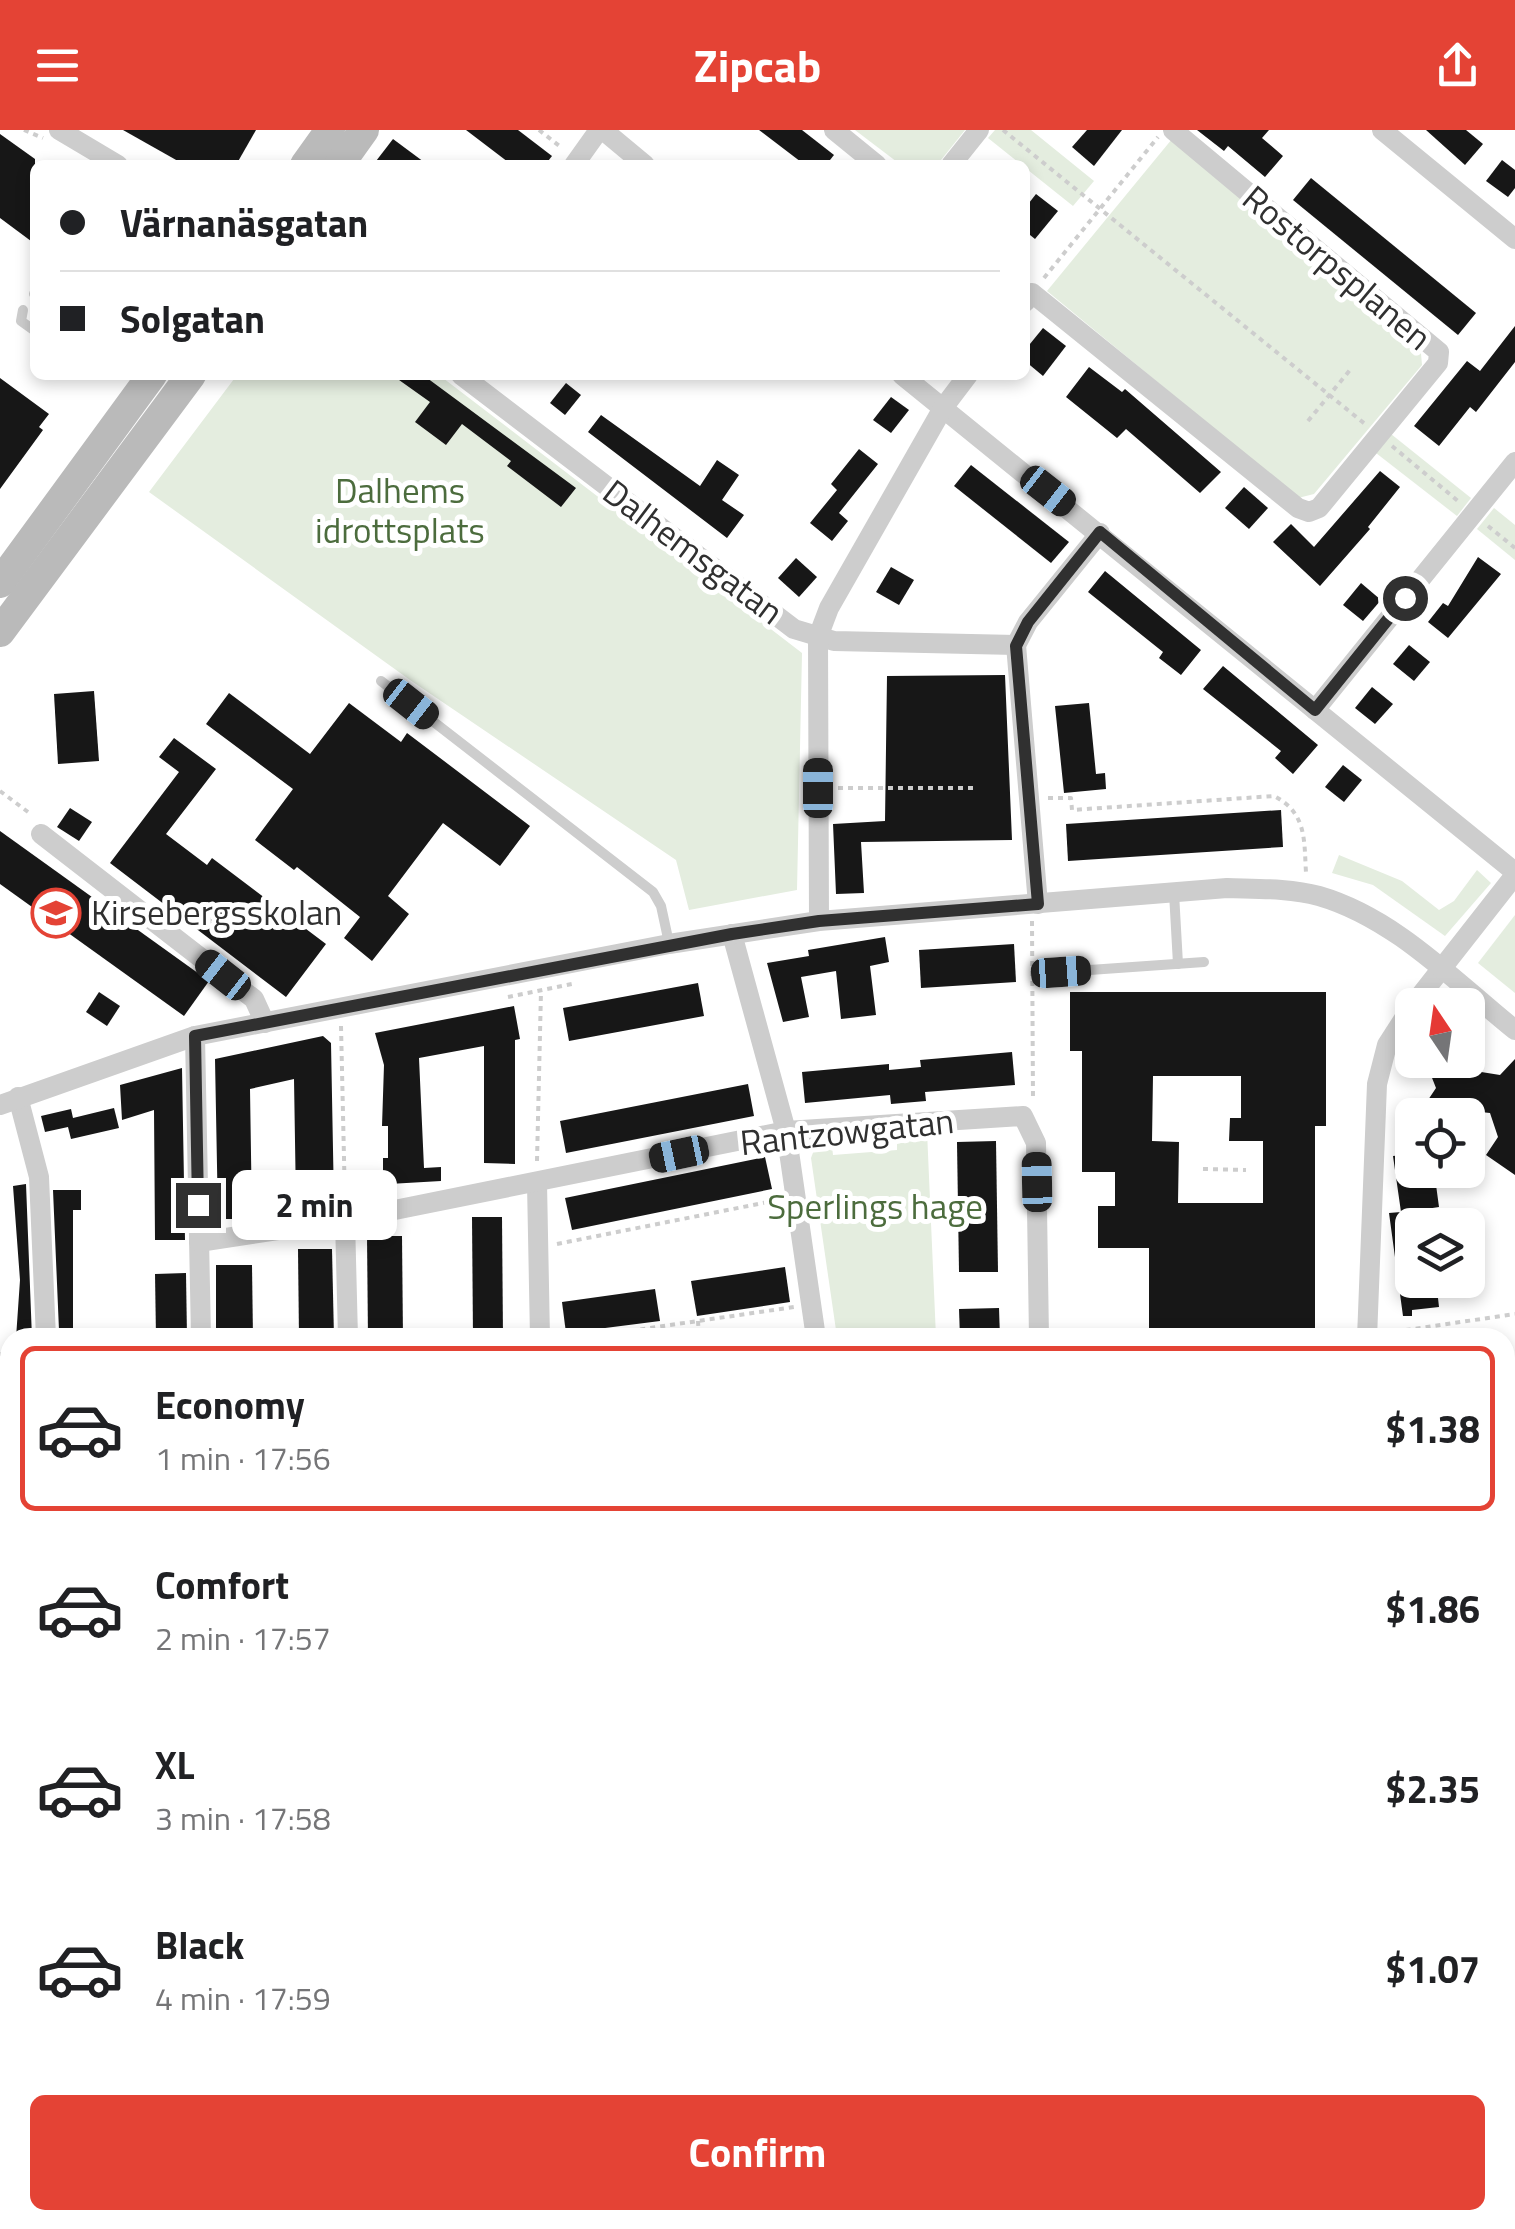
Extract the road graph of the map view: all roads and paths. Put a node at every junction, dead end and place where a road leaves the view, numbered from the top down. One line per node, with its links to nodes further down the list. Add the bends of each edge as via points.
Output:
1 (59, 130): 12 (street)
2 (330, 130): 13 (main road)
3 (364, 130): 14 (main road)
4 (539, 130): 15 (path)
5 (601, 130): 16 (street); 17 (street)
6 (834, 130): 18 (street)
7 (979, 130): 19 (street)
8 (1003, 130): 20 (path)
9 (1163, 130): 20 (path)
10 (1172, 130): 35 (street, Rostorpsplanen, via 1439,352 1438,363)
11 (1382, 130): 21 (street)
12 (110, 160)
13 (309, 160)
14 (343, 160)
15 (574, 160)
16 (578, 160)
17 (639, 160)
18 (872, 160)
19 (955, 160)
20 (1102, 206): 22 (path); 32 (path)
21 (1515, 239)
22 (1030, 296)
23 (1030, 300): 35 (street, Rostorpsplanen, via 1308,512 1319,508)
24 (23, 310): 25 (lane, via 21,321)
25 (30, 327)
26 (1350, 370): 32 (path)
27 (148, 380): 40 (main road)
28 (187, 380): 41 (main road)
29 (468, 380): 42 (street, Dalhemsgatan, via 794,629)
30 (908, 380): 33 (street)
31 (964, 380): 33 (street)
32 (1329, 396): 34 (path); 35 (path)
33 (942, 408): 38 (street); 42 (street)
34 (1308, 421)
35 (1379, 436): 37 (path)
36 (1515, 462): 37 (street)
37 (1472, 513): 39 (path); 45 (street)
38 (1100, 532): 43 (street); 45 (street)
39 (1515, 548)
40 (0, 583)
41 (0, 632)
42 (818, 637): 43 (street, Dalhemsgatan); 46 (street)
43 (1016, 646): 49 (street)
44 (381, 681): 57 (lane, via 652,892)
45 (1315, 710): 52 (street)
46 (818, 788): 47 (path); 55 (street)
47 (974, 788)
48 (0, 792): 50 (path, via 36,818)
49 (1028, 798): 51 (path, via 1070,798 1072,810 1274,796 1302,822); 54 (street)
50 (40, 834): 64 (street, via 254,998)
51 (1306, 873)
52 (1515, 874): 60 (street)
53 (1174, 893): 54 (street); 59 (lane); 60 (street, via 1283,889 1318,896 1371,917)
54 (1047, 909): 55 (street); 70 (path, via 1032,921)
55 (819, 921): 56 (street)
56 (732, 934): 57 (street); 71 (street)
57 (670, 944): 64 (street)
58 (1204, 962): 59 (lane)
59 (1178, 964): 61 (lane)
60 (1439, 969): 62 (street); 66 (street)
61 (1061, 972)
62 (1425, 988)
63 (541, 991): 74 (path)
64 (264, 1023): 68 (street)
65 (341, 1026): 76 (path)
66 (1515, 1030)
67 (1395, 1033): 90 (street, via 1377,1084)
68 (195, 1036): 69 (street); 77 (street)
69 (9, 1101): 82 (street, via 39,1178)
70 (1028, 1108): 71 (street, Rantzowgatan); 89 (street, via 1036,1143)
71 (786, 1131): 74 (street, Rantzowgatan); 88 (street)
72 (1204, 1169): 73 (path)
73 (1246, 1170)
74 (537, 1176): 76 (street, Rantzowgatan); 85 (street)
75 (785, 1198): 78 (path)
76 (345, 1212): 77 (street, Rantzowgatan); 84 (street)
77 (199, 1242): 83 (street)
78 (552, 1245)
79 (801, 1306): 81 (path)
80 (1515, 1314): 91 (path)
81 (698, 1321): 86 (path); 87 (path)
82 (46, 1328)
83 (201, 1328)
84 (348, 1328)
85 (540, 1328)
86 (652, 1328)
87 (698, 1328)
88 (815, 1328)
89 (1039, 1328)
90 (1374, 1328)
91 (1425, 1328)

